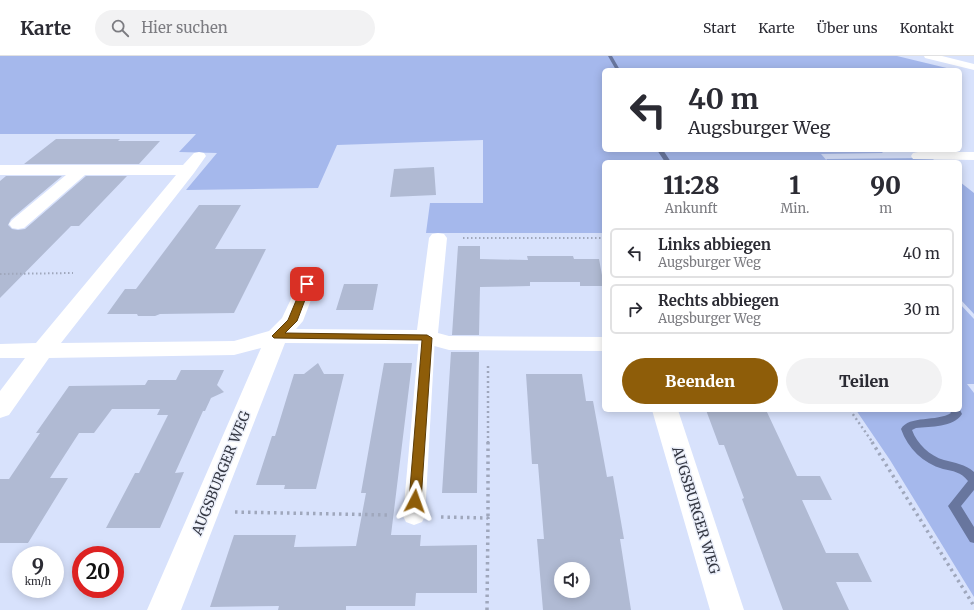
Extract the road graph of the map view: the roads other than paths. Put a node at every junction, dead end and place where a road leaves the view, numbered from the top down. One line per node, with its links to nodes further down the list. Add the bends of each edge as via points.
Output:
1 (929, 56): 2 (street)
2 (974, 67)
3 (918, 156): 4 (street)
4 (974, 156)
5 (0, 170): 6 (street)
6 (81, 170): 7 (street); 13 (street, via 194,163)
7 (18, 224)
8 (438, 238): 11 (street)
9 (307, 284): 10 (street, AUGSBURGER WEG, via 292,321)
10 (277, 336): 11 (street, AUGSBURGER WEG); 13 (street, AUGSBURGER WEG, via 234,348); 18 (street, AUGSBURGER WEG)
11 (427, 338): 12 (street, AUGSBURGER WEG, via 449,343); 17 (lane)
12 (602, 344)
13 (43, 350): 14 (street, AUGSBURGER WEG); 15 (street)
14 (0, 351)
15 (0, 409)
16 (666, 412): 19 (street, AUGSBURGER WEG)
17 (414, 516)
18 (164, 610)
19 (727, 610)

